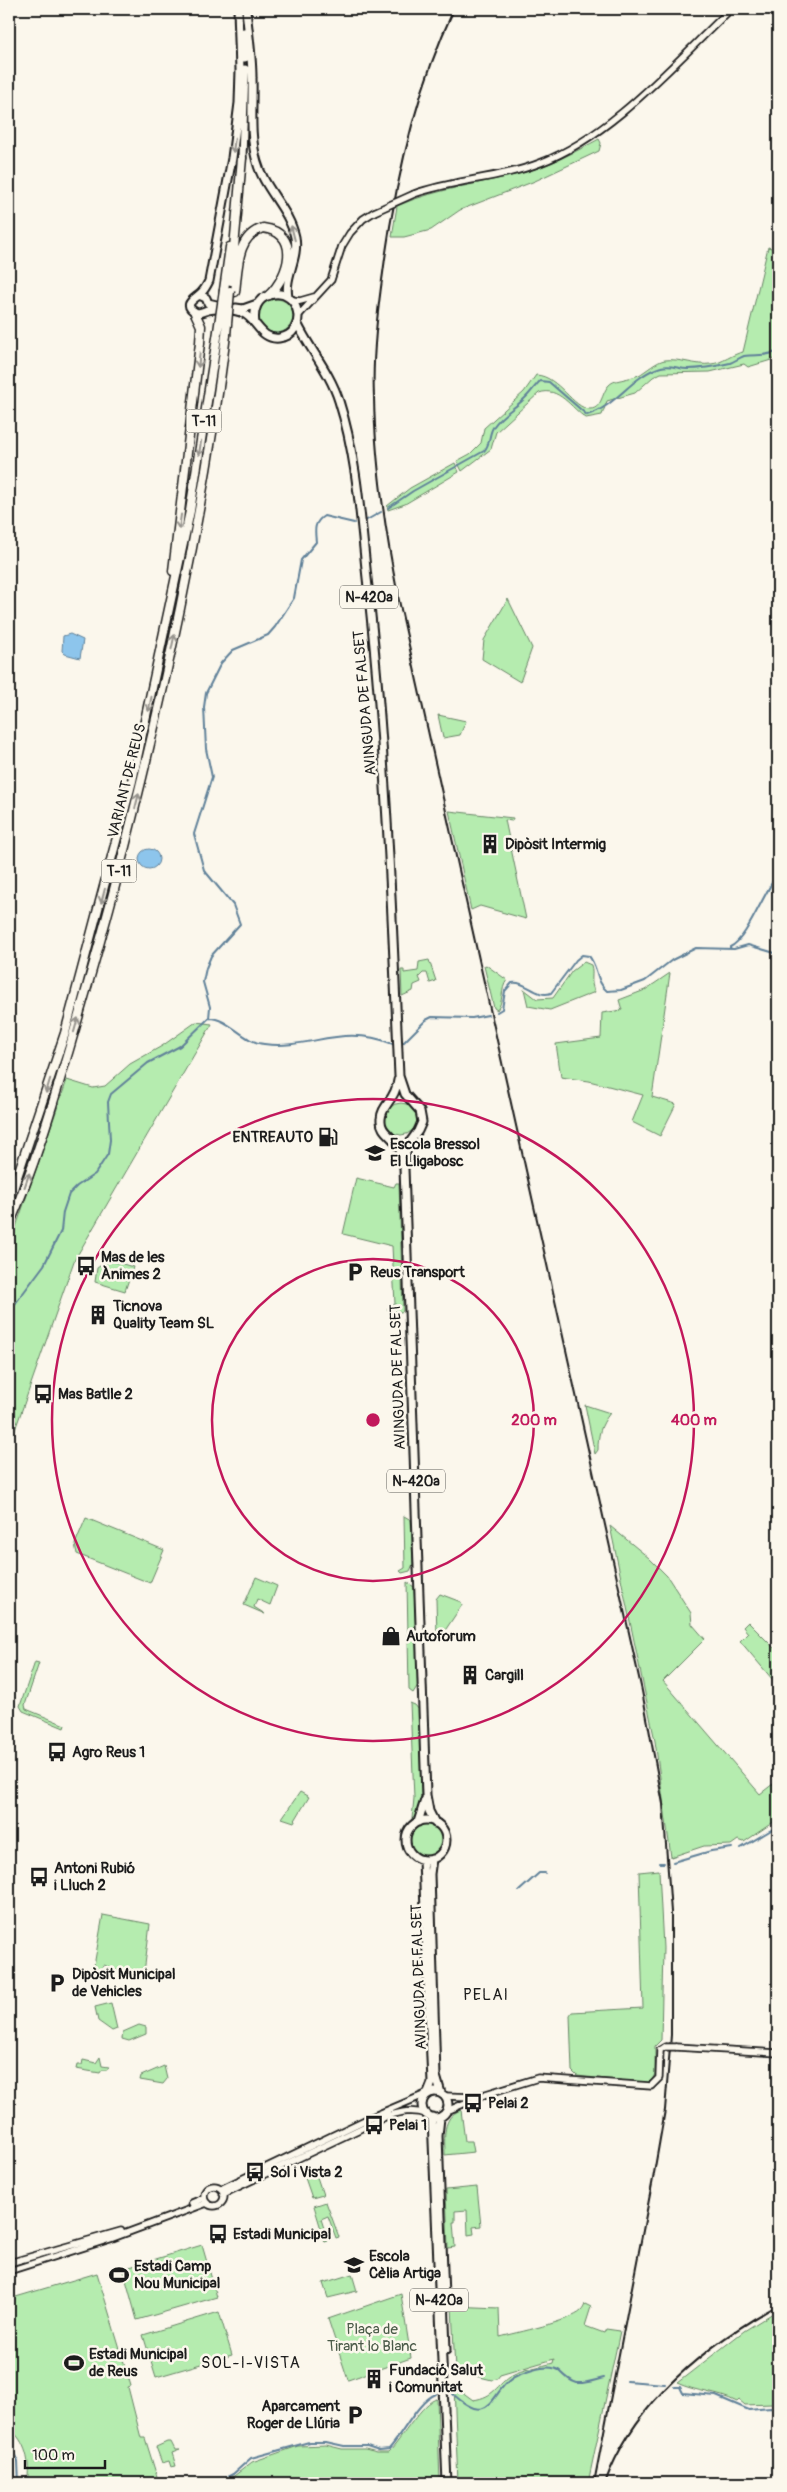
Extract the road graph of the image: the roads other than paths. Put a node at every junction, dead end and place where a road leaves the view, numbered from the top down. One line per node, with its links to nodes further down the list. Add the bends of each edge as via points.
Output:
1 (238, 9): 7 (main road, one-way to 7, via 240,70 232,158 209,281)
2 (244, 9): 4 (main road, T-11); 9 (main road, one-way to 2, via 286,282 294,258 295,240 290,222 257,163)
3 (731, 9): 6 (street, bridge, via 623,112 573,148 522,169 414,194 363,219 350,232 333,275)
4 (242, 158): 5 (highway, T-11)
5 (230, 291): 8 (highway, via 244,244 253,232 263,228 279,233 286,241 288,251 282,279); 18 (highway, T-11, bridge, via 224,355); 18 (highway, T-11, one-way to 18, bridge, via 218,331)
6 (320, 293): 9 (street, via 305,300); 14 (street, via 302,310)
7 (199, 295): 10 (main road); 13 (main road, via 190,302)
8 (269, 295): 9 (main road); 11 (main road)
9 (290, 299): 14 (main road)
10 (208, 303): 11 (main road, via 243,309); 12 (main road)
11 (257, 304): 15 (main road)
12 (206, 311): 13 (main road); 15 (main road, via 241,312)
13 (196, 313): 19 (highway, one-way to 19, via 201,326 200,343)
14 (298, 319): 16 (main road); 17 (main road, AVINGUDA DE FALSET / N-420a)
15 (255, 322): 16 (main road, via 268,336 277,338)
16 (288, 334): 17 (main road)
17 (305, 340): 20 (main road, AVINGUDA DE FALSET / N-420a, via 324,366 339,401 357,493 384,743)
18 (194, 510): 19 (highway, VARIANT DE REUS / T-11); 27 (highway, VARIANT DE REUS / T-11, one-way to 18, via 54,1098 102,935 165,679)
19 (170, 605): 26 (highway, VARIANT DE REUS / T-11, one-way to 26, via 132,781 93,932 45,1097)
20 (399, 1076): 21 (main road, N-420a); 22 (main road, N-420a, via 402,1089)
21 (391, 1102): 22 (main road, via 401,1099); 23 (main road, N-420a, via 383,1109 380,1119 383,1129)
22 (412, 1102): 24 (main road, N-420a, via 420,1111 422,1122)
23 (391, 1137): 24 (main road, via 404,1140); 25 (main road, N-420a, via 399,1147)
24 (412, 1137): 25 (main road, N-420a, via 406,1150)
25 (404, 1168): 28 (main road, AVINGUDA DE FALSET / N-420a)
26 (9, 1201)
27 (9, 1225)
28 (426, 1795): 29 (main road, AVINGUDA DE FALSET / N-420a); 30 (main road, AVINGUDA DE FALSET / N-420a, via 428,1811)
29 (418, 1822): 30 (main road); 32 (main road, N-420a, via 408,1831 407,1847 415,1857)
30 (435, 1823): 31 (main road, N-420a, via 443,1831 445,1845)
31 (432, 1859): 32 (main road); 35 (main road, AVINGUDA DE FALSET / N-420a, via 437,2084)
32 (423, 1860): 34 (main road, AVINGUDA DE FALSET / N-420a, via 432,2083)
33 (778, 2053): 36 (street, bridge, via 665,2047 660,2050 659,2078 651,2086 547,2077)
34 (427, 2094): 35 (main road); 38 (main road, N-420a, via 422,2106); 39 (street, via 367,2119)
35 (443, 2094): 36 (street); 37 (main road, N-420a, via 448,2102)
36 (478, 2097): 37 (street)
37 (447, 2111): 38 (main road)
38 (432, 2116): 39 (street, via 408,2111 388,2116); 42 (main road, N-420a); 43 (main road, N-420a, via 438,2136)
39 (222, 2192): 40 (street, via 209,2188); 40 (street, via 219,2204 214,2206)
40 (206, 2200): 41 (street, via 110,2239)
41 (9, 2267)
42 (446, 2483)
43 (451, 2483)

